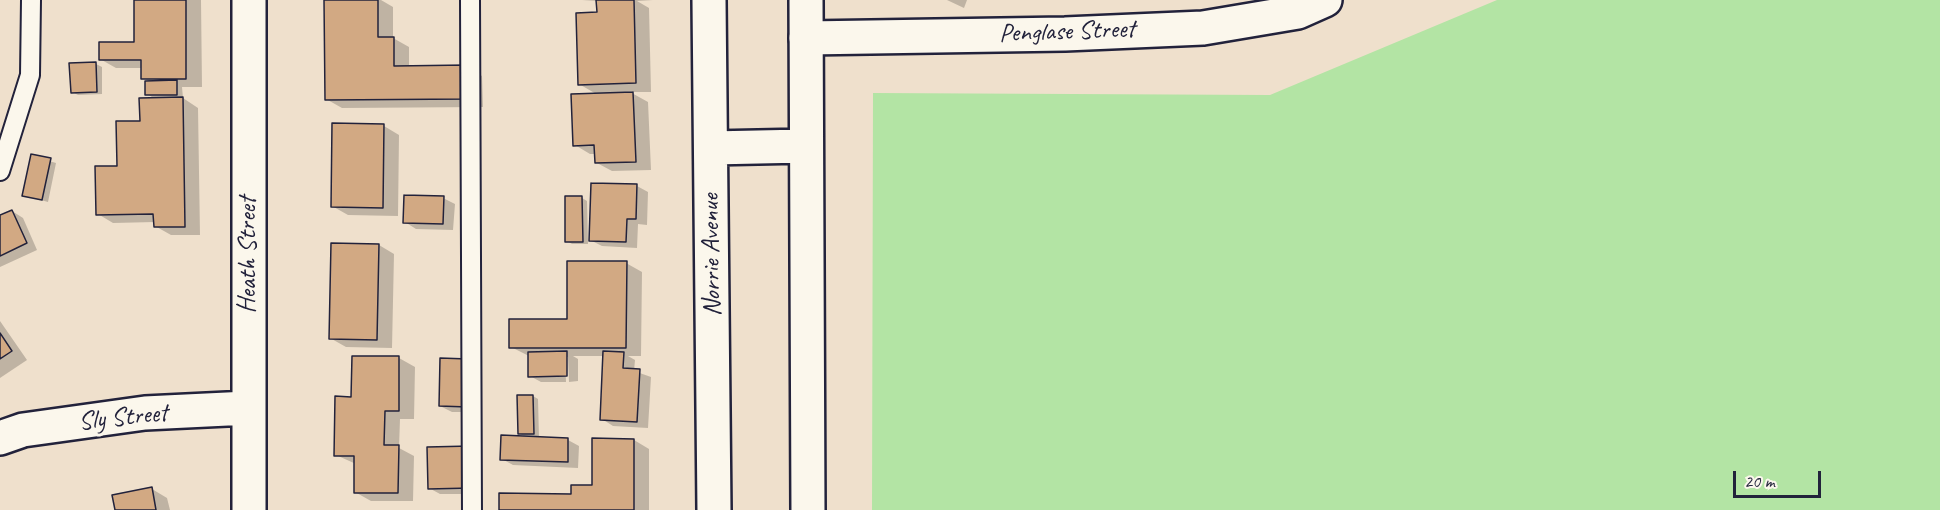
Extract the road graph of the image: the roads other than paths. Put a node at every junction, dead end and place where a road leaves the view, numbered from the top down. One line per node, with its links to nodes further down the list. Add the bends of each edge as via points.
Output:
1 (31, 0): 10 (lane, via 30,75)
2 (249, 0): 11 (street, Heath Street)
3 (470, 0): 14 (lane)
4 (709, 0): 9 (street, Norrie Avenue)
5 (806, 0): 7 (street)
6 (1325, 0): 7 (street, Penglase Street, via 1298,12 1203,28)
7 (806, 38): 8 (street)
8 (806, 146): 9 (street); 16 (street)
9 (711, 148): 15 (street, Norrie Avenue)
10 (0, 171)
11 (248, 408): 12 (street, Sly Street, via 145,413 23,430); 13 (street, Heath Street)
12 (0, 438)
13 (249, 510)
14 (472, 510)
15 (714, 510)
16 (808, 510)

